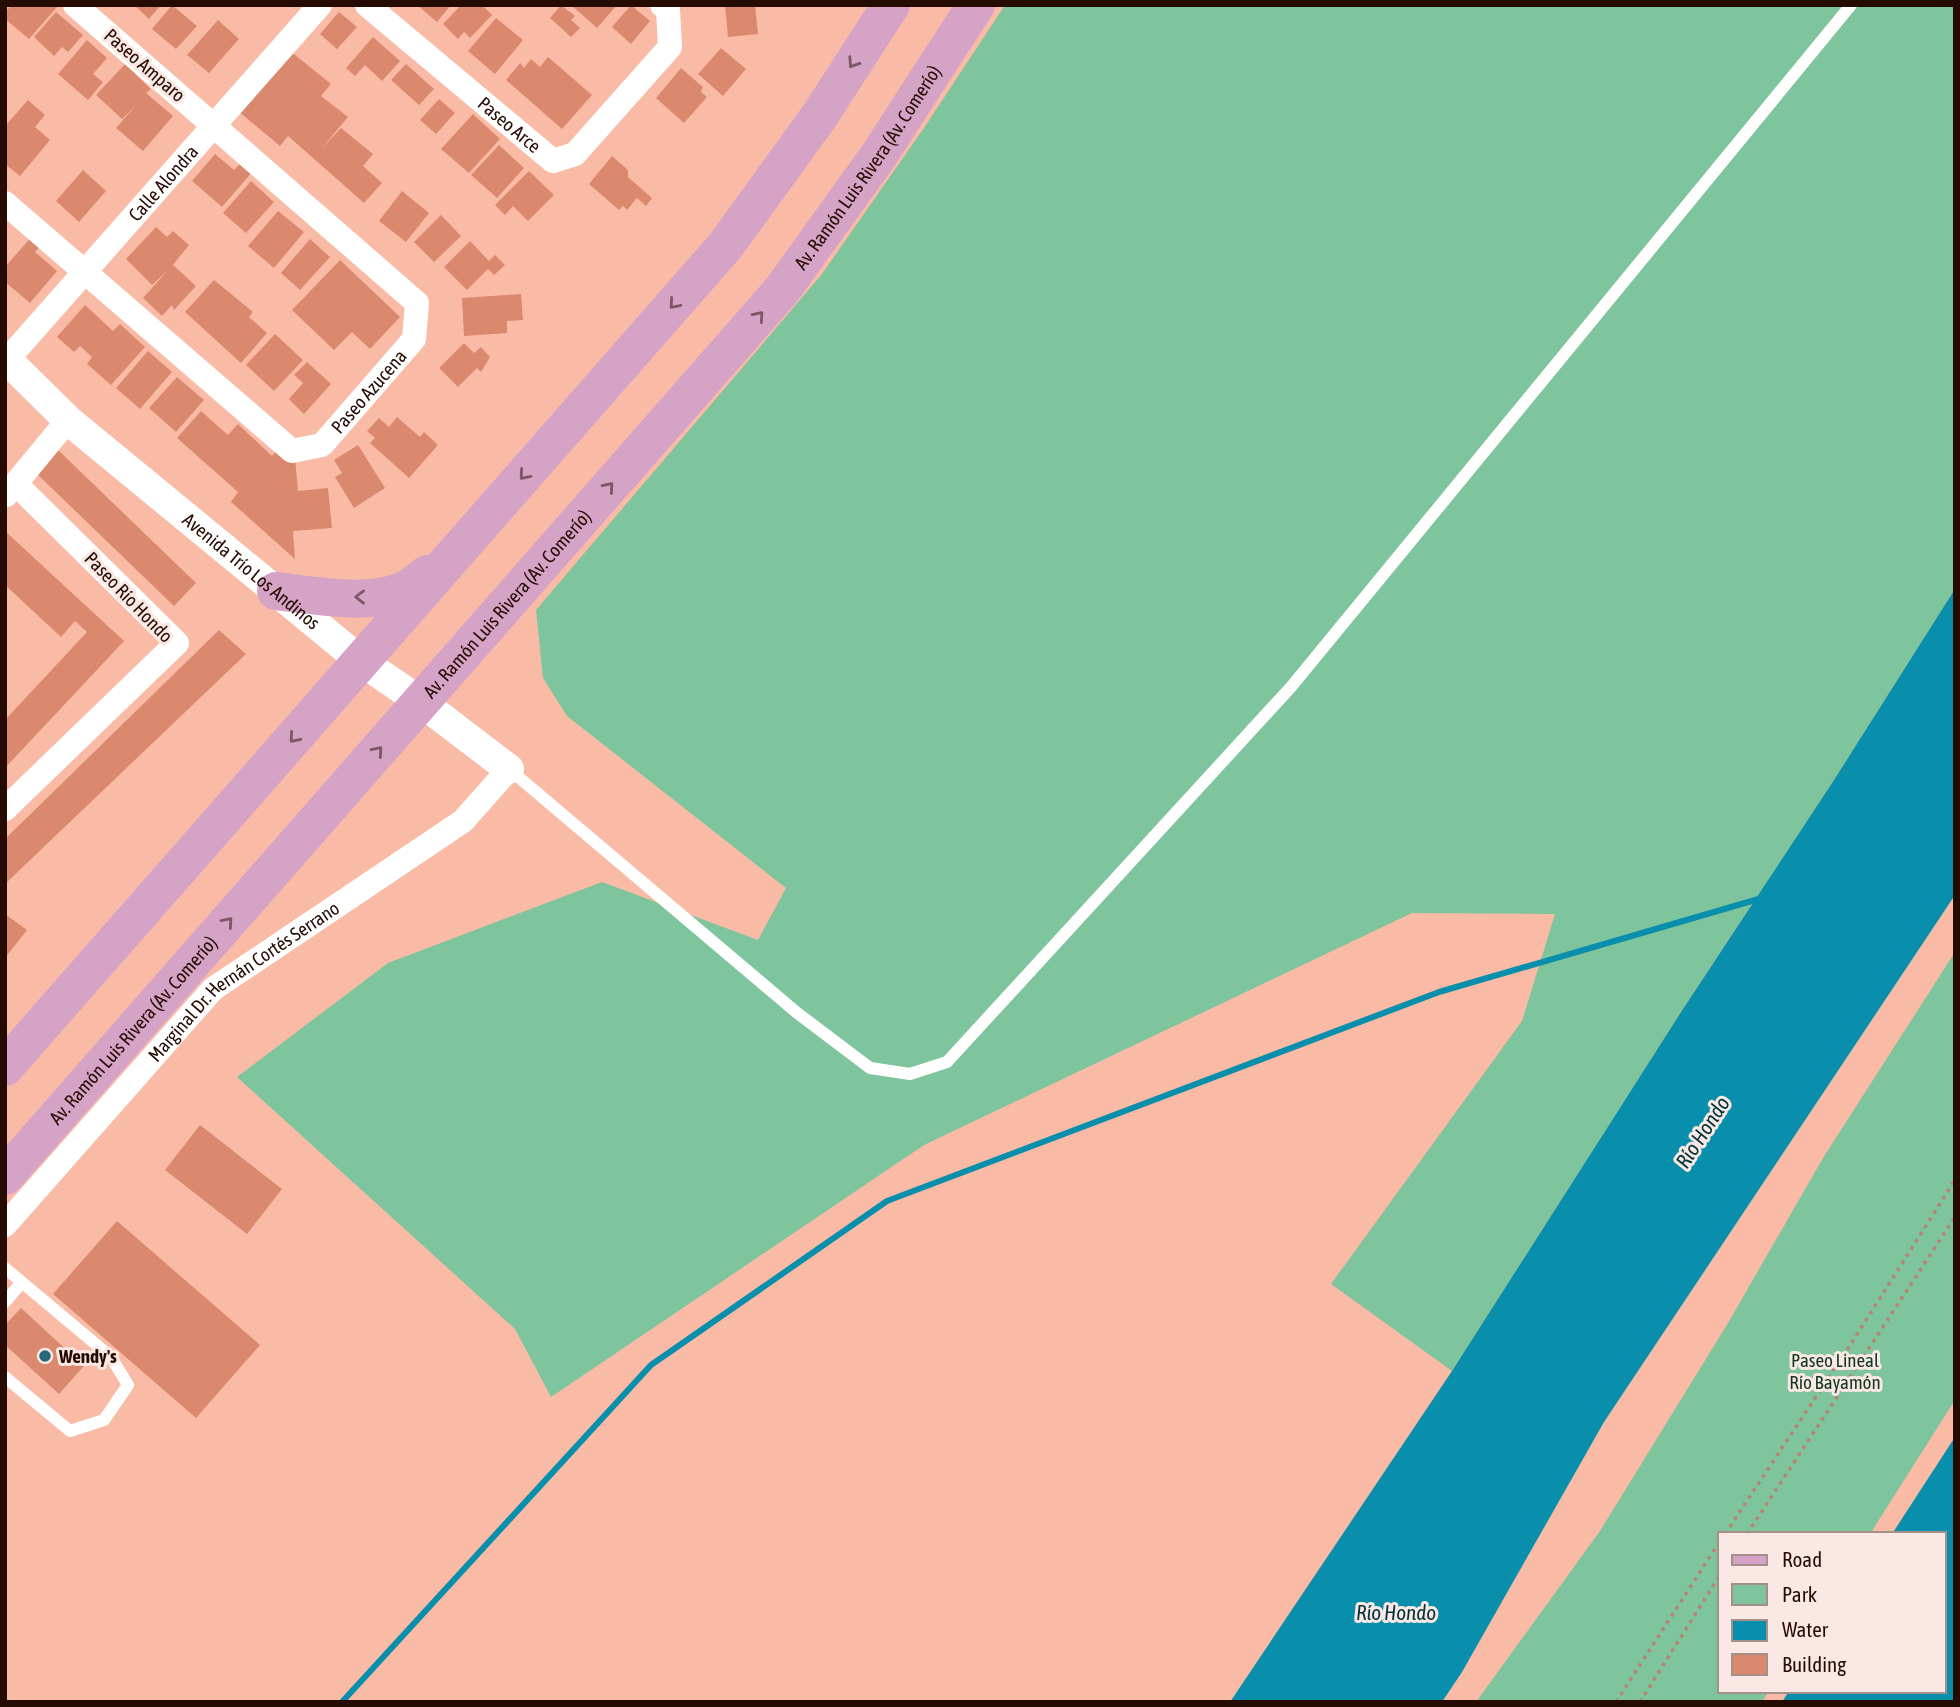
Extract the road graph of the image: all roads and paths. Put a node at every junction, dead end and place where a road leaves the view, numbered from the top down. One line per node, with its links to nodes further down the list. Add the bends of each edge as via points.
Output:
1 (75, 5): 8 (street, Paseo Amparo)
2 (320, 5): 8 (street, Calle Alondra)
3 (367, 5): 4 (street, Paseo Arce, via 553,162 575,155 670,47 668,10)
4 (662, 5)
5 (891, 5): 14 (main road, one-way to 14, via 820,115 726,245)
6 (976, 5): 17 (main road, Av. Ramón Luis Rivera (Av. Comerío), one-way to 6, via 782,290 879,155)
7 (1851, 5): 18 (lane, via 1291,687 947,1062 911,1074 870,1068 796,1012)
8 (214, 125): 10 (street, Calle Alondra); 10 (street, Paseo Azucena, via 417,303 414,339 398,359 321,445 292,451)
9 (5, 203): 10 (street)
10 (85, 273): 11 (street, Calle Alondra)
11 (6, 359): 12 (street, Avenida Trío Los Andinos)
12 (68, 420): 13 (street); 15 (street, Avenida Trío Los Andinos)
13 (11, 490): 19 (street, Paseo Río Hondo, via 177,643)
14 (462, 547): 15 (main road, one-way to 15, via 409,588 387,596); 16 (main road)
15 (276, 591): 16 (street, Avenida Trío Los Andinos)
16 (361, 662): 17 (street, Avenida Trío Los Andinos); 20 (main road, one-way to 20)
17 (421, 702): 18 (street, Avenida Trío Los Andinos); 21 (main road, Av. Ramón Luis Rivera (Av. Comerío), one-way to 17)
18 (509, 769): 24 (street, Marginal Dr. Hernán Cortés Serrano, via 463,821 213,989)
19 (5, 809)
20 (5, 1067)
21 (5, 1175)
22 (1955, 1180): 29 (path)
23 (1955, 1217): 30 (path)
24 (5, 1225)
25 (5, 1268): 26 (lane)
26 (22, 1282): 27 (lane); 28 (lane, via 111,1357 128,1385 104,1420 70,1431)
27 (5, 1302)
28 (5, 1377)
29 (1726, 1532)
30 (1748, 1532)
31 (1718, 1544): 33 (path)
32 (1718, 1579): 34 (path)
33 (1616, 1702)
34 (1640, 1702)

